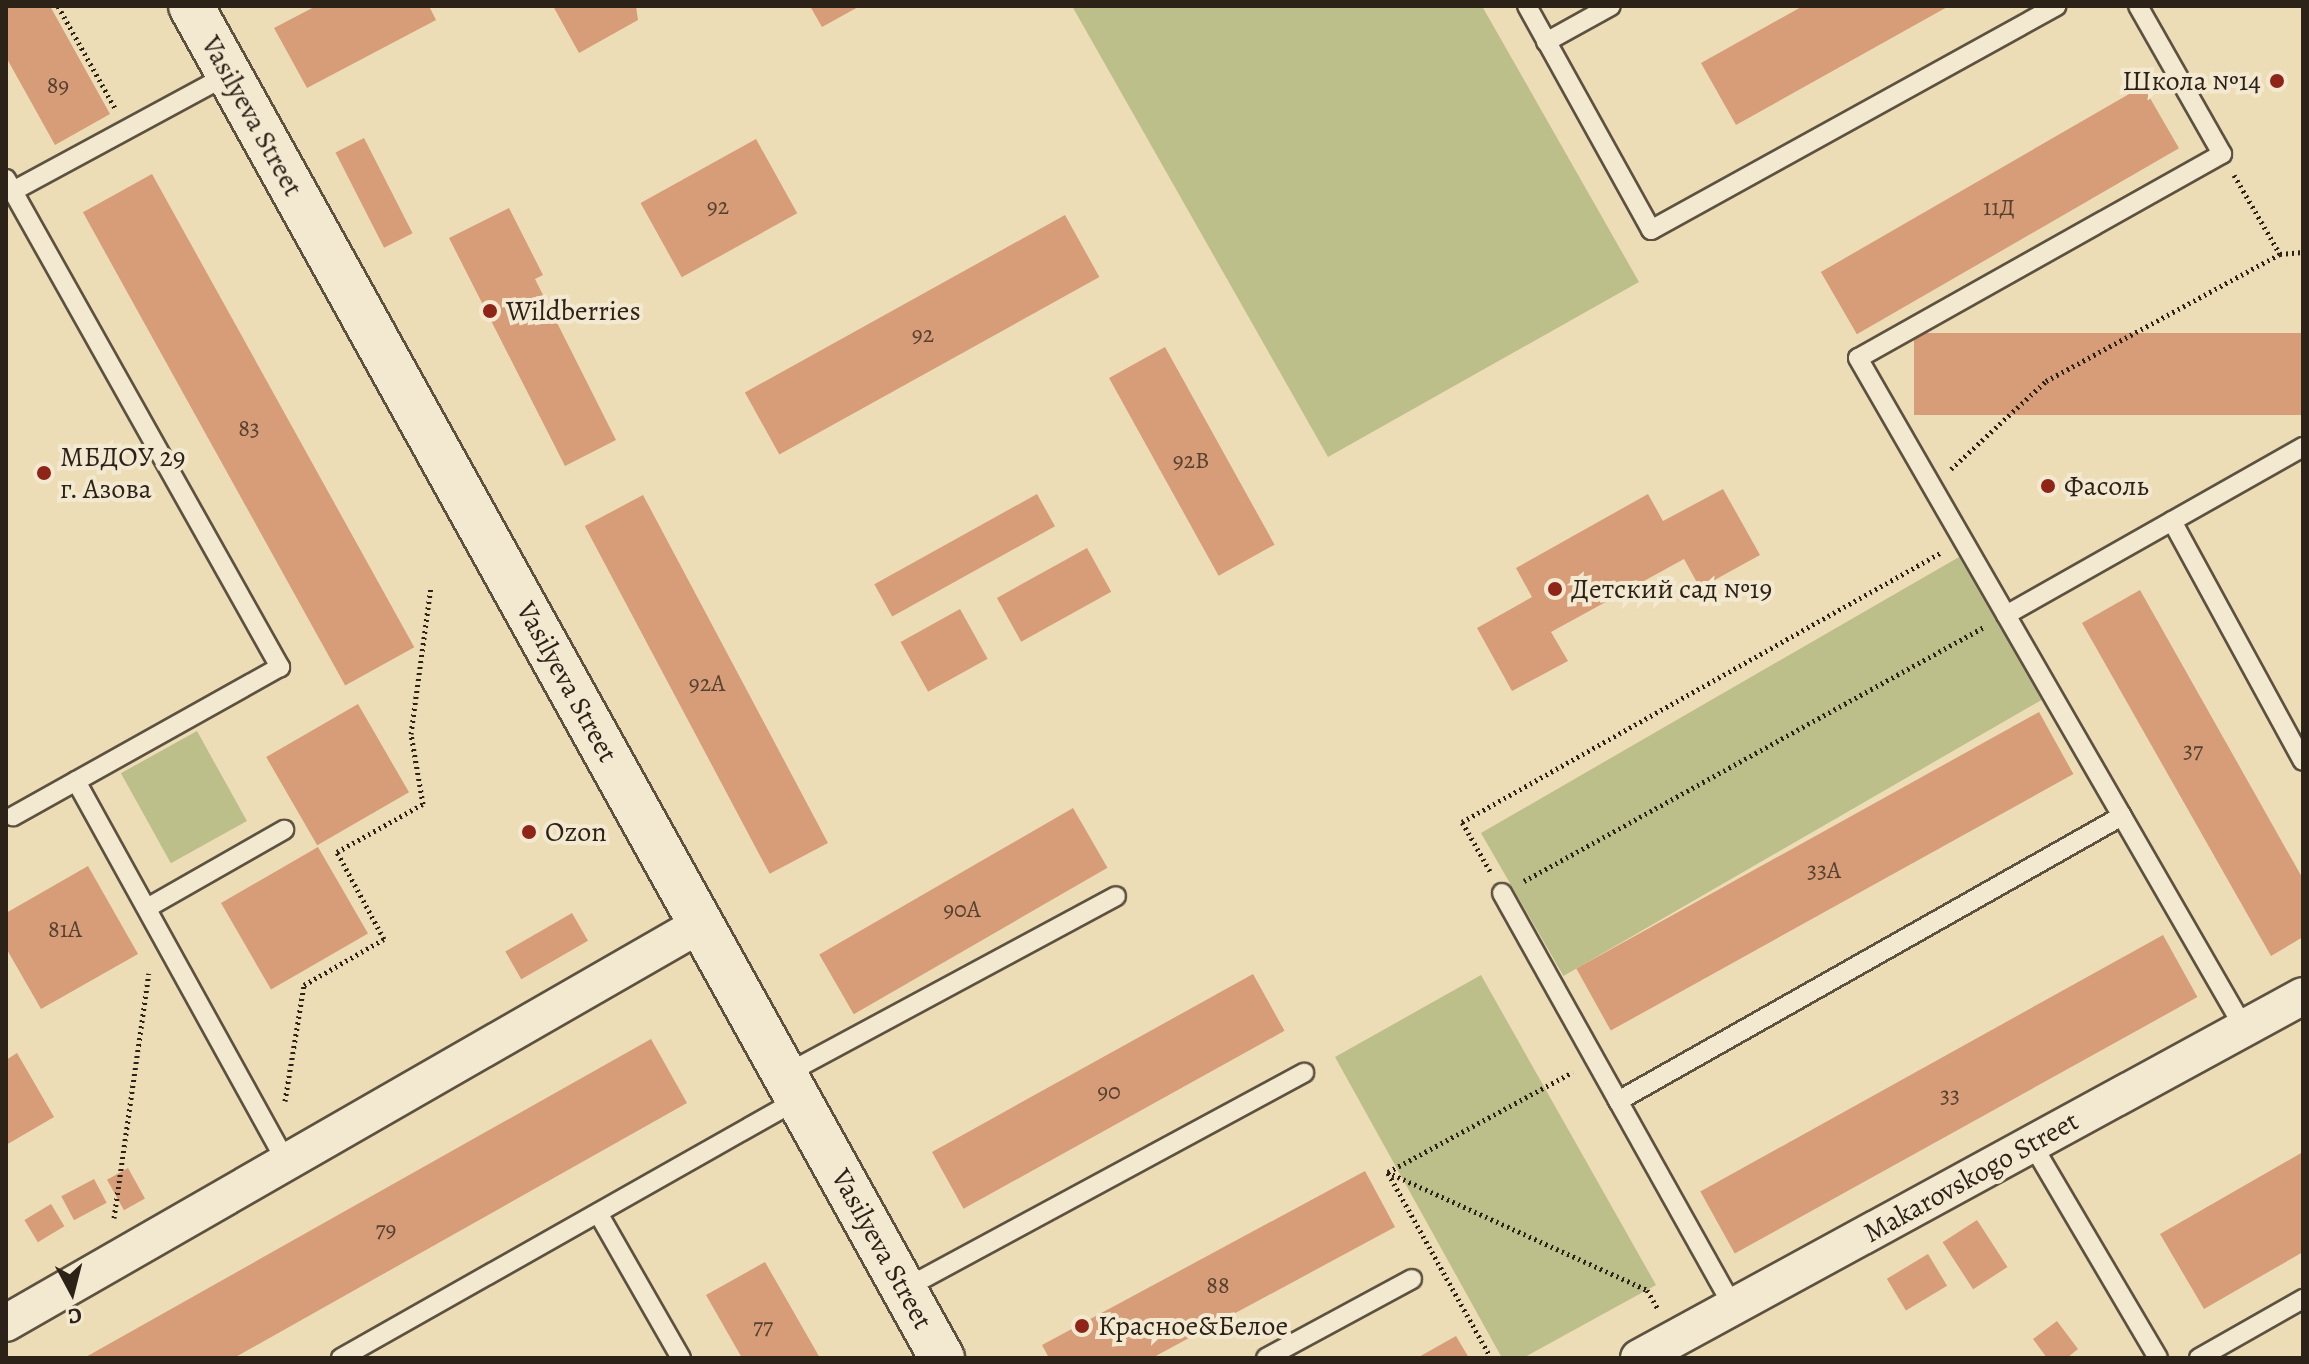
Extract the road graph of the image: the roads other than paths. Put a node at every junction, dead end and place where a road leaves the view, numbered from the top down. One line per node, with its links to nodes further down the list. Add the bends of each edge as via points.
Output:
1 (1527, 6): 6 (lane)
2 (1611, 6): 6 (lane)
3 (2056, 6): 6 (lane, via 1651,230)
4 (2138, 6): 11 (lane, via 2222,154 1858,358)
5 (200, 9): 7 (street, Vasilyeva Street)
6 (1546, 42)
7 (229, 74): 8 (lane); 20 (street, Vasilyeva Street)
8 (9, 185): 13 (lane, via 280,667)
9 (2303, 447): 10 (lane)
10 (2172, 521): 11 (lane); 12 (lane)
11 (2006, 615): 15 (lane)
12 (2303, 761)
13 (76, 781): 14 (lane); 19 (lane)
14 (13, 816)
15 (2122, 816): 22 (lane); 25 (lane)
16 (284, 830): 19 (lane)
17 (1502, 893): 25 (lane)
18 (1116, 896): 24 (lane)
19 (152, 916): 27 (lane)
20 (701, 924): 24 (street, Vasilyeva Street); 27 (street)
21 (2303, 996): 22 (street, Makarovskogo Street)
22 (2244, 1028): 26 (street, Makarovskogo Street)
23 (1304, 1073): 30 (lane)
24 (791, 1087): 28 (lane); 30 (street, Vasilyeva Street)
25 (1618, 1101): 32 (lane)
26 (2032, 1144): 32 (street, Makarovskogo Street); 39 (lane)
27 (286, 1161): 33 (street)
28 (598, 1213): 34 (lane); 35 (lane)
29 (1412, 1279): 37 (lane)
30 (904, 1289): 36 (street, Vasilyeva Street)
31 (2303, 1299): 40 (lane)
32 (1733, 1307): 38 (street, Makarovskogo Street)
33 (6, 1323)
34 (341, 1358)
35 (681, 1358)
36 (942, 1358)
37 (1266, 1358)
38 (1639, 1358)
39 (2158, 1358)
40 (2199, 1358)

